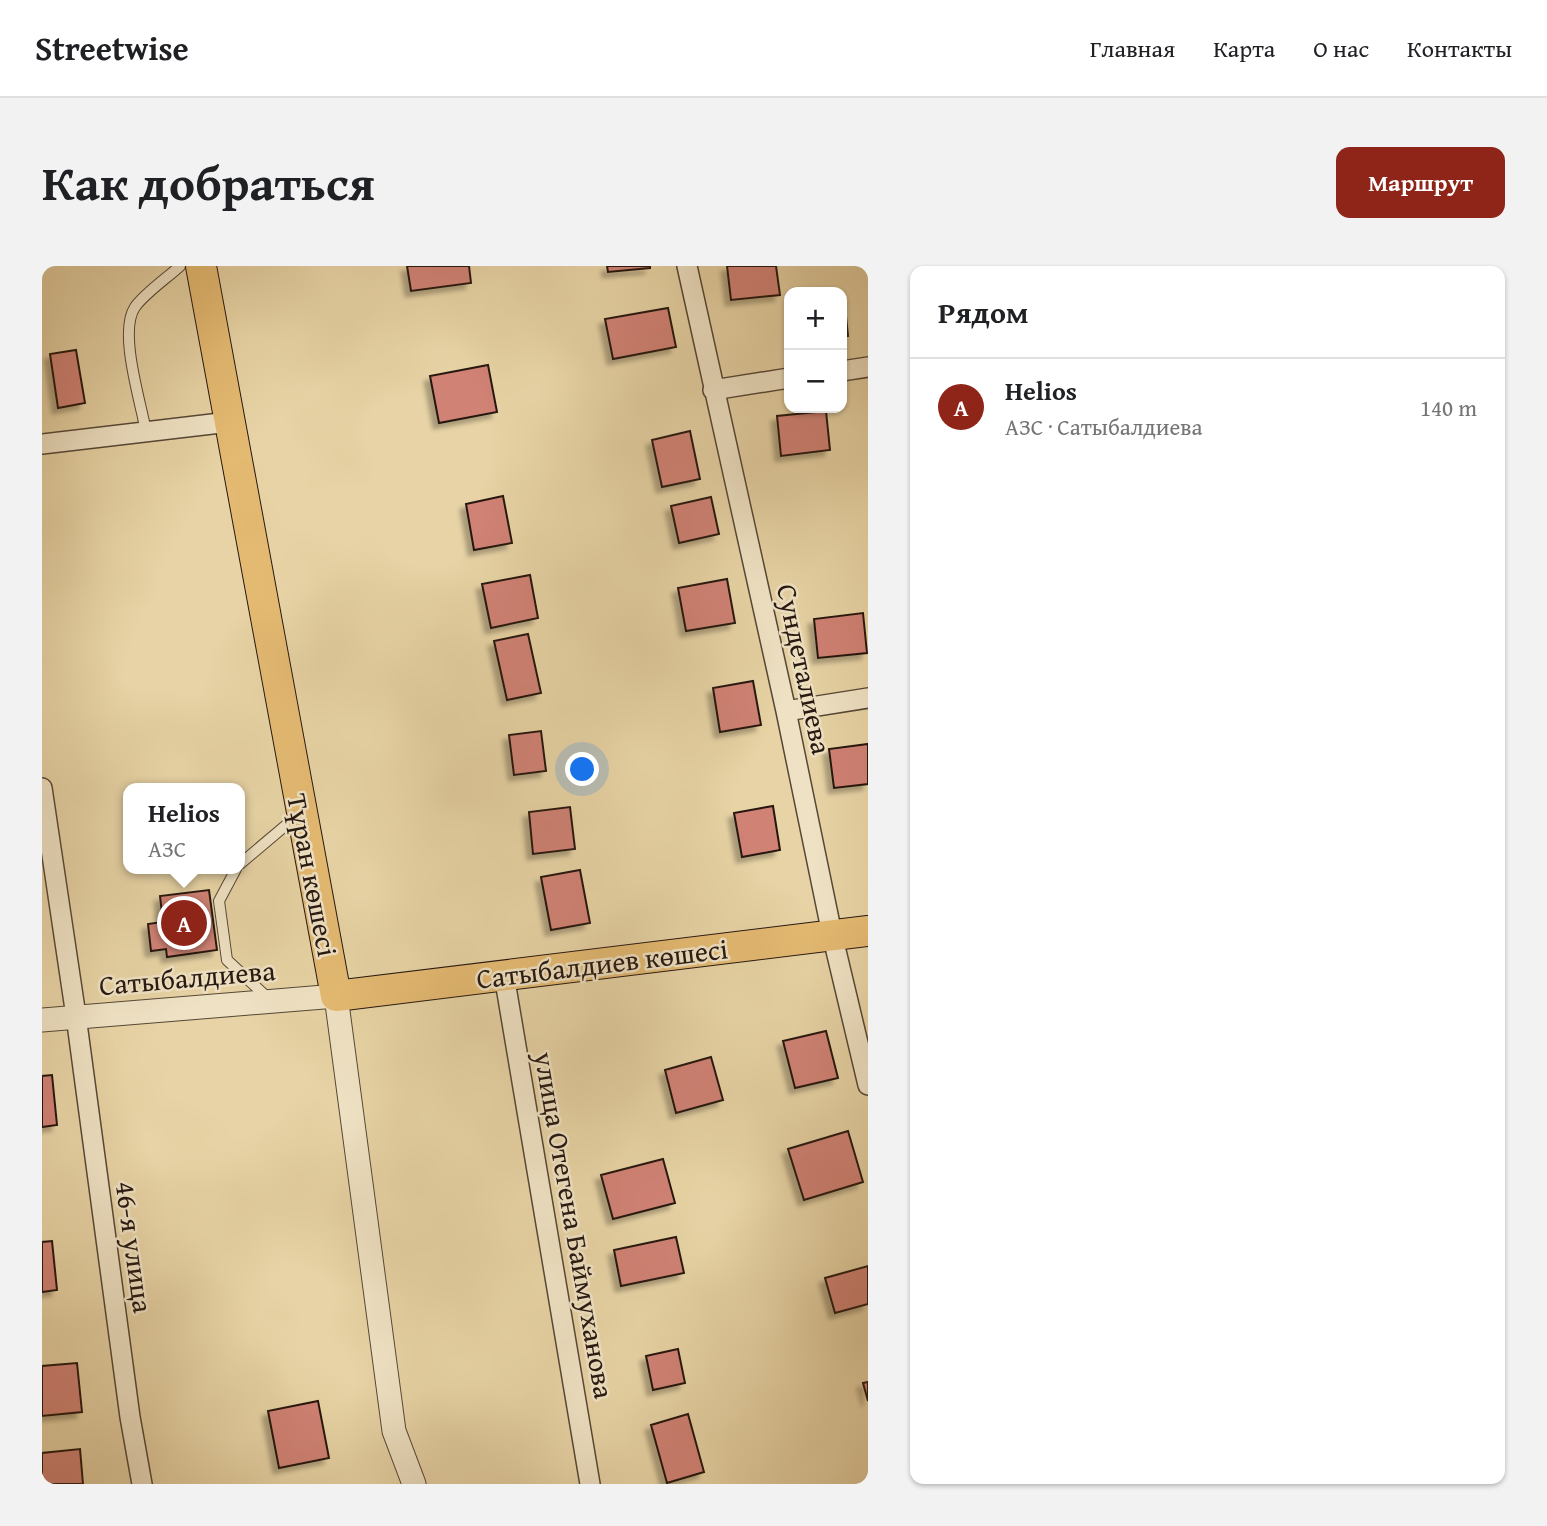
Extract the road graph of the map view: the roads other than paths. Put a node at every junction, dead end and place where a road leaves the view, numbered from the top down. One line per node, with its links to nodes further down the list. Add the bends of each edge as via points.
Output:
1 (180, 266): 9 (lane, via 135,307 129,322)
2 (201, 266): 8 (main road, Тұран көшесі)
3 (687, 266): 7 (street, Сундеталиева)
4 (868, 367): 5 (street)
5 (847, 370)
6 (784, 380): 7 (street)
7 (713, 390): 12 (street, Сундеталиева)
8 (229, 422): 9 (street); 14 (main road, Тұран көшесі)
9 (146, 432): 10 (street)
10 (42, 444)
11 (868, 698): 12 (street)
12 (786, 711): 18 (street, Сундеталиева)
13 (42, 788): 22 (street, 46-я улица)
14 (302, 812): 15 (lane); 20 (main road, Тұран көшесі)
15 (245, 860)
16 (233, 874): 21 (lane, via 219,901 228,960)
17 (868, 931): 18 (main road, Сатыбалдиев көшесі)
18 (832, 934): 19 (main road, Сатыбалдиев көшесі); 24 (street, Сундеталиева)
19 (504, 975): 20 (main road, Сатыбалдиев көшесі); 27 (street, улица Отегена Баймуханова)
20 (336, 996): 21 (street, Сатыбалдиева); 26 (street, Тұран көшесі, via 394,1431)
21 (270, 1000): 22 (street, Сатыбалдиева)
22 (76, 1016): 23 (street, Сатыбалдиева); 25 (street, 46-я улица)
23 (42, 1020)
24 (868, 1085)
25 (142, 1484)
26 (414, 1484)
27 (590, 1484)

